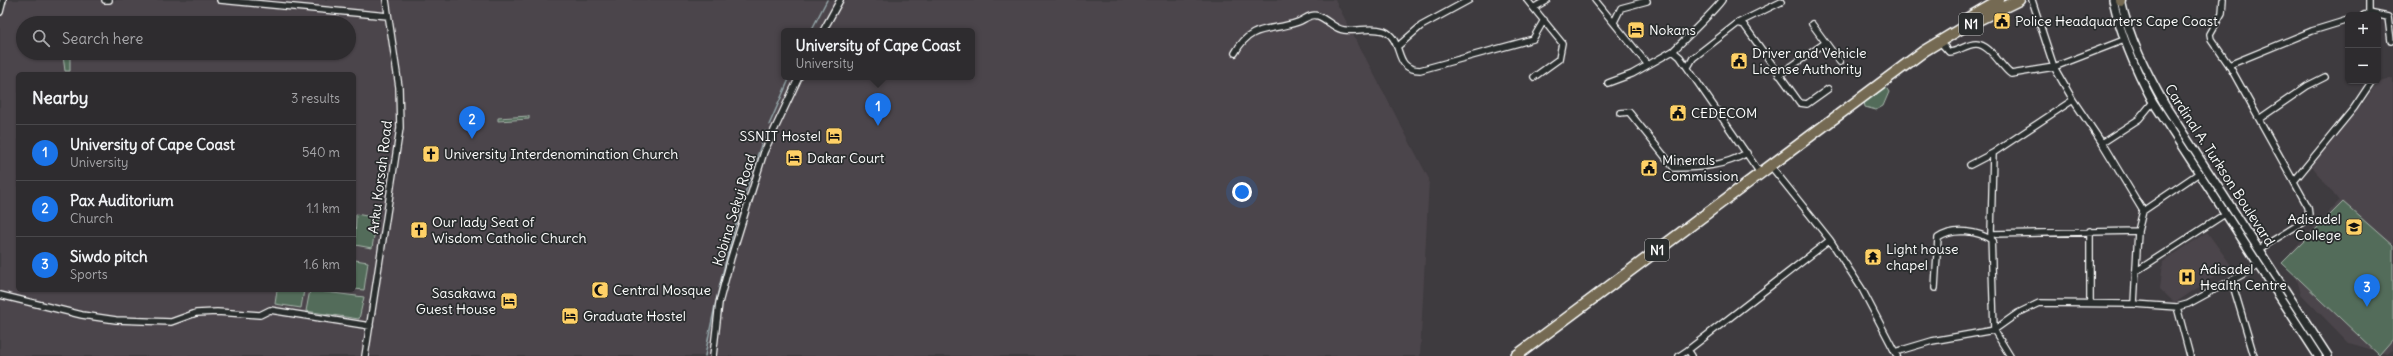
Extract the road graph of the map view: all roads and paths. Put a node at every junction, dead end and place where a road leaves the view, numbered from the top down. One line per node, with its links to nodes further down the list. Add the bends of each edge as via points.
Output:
1 (3, 0): 21 (street)
2 (105, 0): 3 (street)
3 (109, 0)
4 (220, 0): 23 (street)
5 (386, 0): 23 (street, Arku Korsah Road)
6 (840, 0): 30 (street)
7 (1469, 0): 35 (street, via 1421,26)
8 (1527, 0): 20 (street)
9 (1547, 0): 20 (street)
10 (1595, 0): 27 (street)
11 (1722, 0): 36 (street)
12 (1999, 0): 37 (highway, N1, via 1959,24)
13 (2019, 0): 33 (highway, N1, via 1962,28)
14 (2032, 0): 43 (street)
15 (2117, 0): 31 (street, Cardinal A. Turkson Boulevard); 45 (street, Cardinal A. Turkson Boulevard)
16 (2223, 0): 41 (street, via 2222,14 2210,34)
17 (2369, 0): 22 (street)
18 (1647, 1): 27 (street, via 1621,8)
19 (1781, 2): 28 (street)
20 (1534, 7): 25 (street)
21 (0, 12)
22 (2366, 12)
23 (388, 16): 83 (street, Arku Korsah Road, via 399,87 400,128)
24 (2381, 16): 32 (street, via 2388,17)
25 (1544, 20): 35 (street, via 1534,39 1420,70 1410,70 1405,66); 47 (street, via 1562,43 1562,51 1559,59)
26 (2345, 21): 41 (street, via 2305,34)
27 (1614, 22): 40 (street)
28 (1738, 23): 42 (street, via 1693,58); 44 (street, via 1744,25)
29 (1812, 24): 34 (street)
30 (825, 28)
31 (2124, 40): 43 (street); 49 (street, Cardinal A. Turkson Boulevard)
32 (2391, 41)
33 (1940, 42): 37 (highway, N1); 43 (street, via 1949,52 1965,46 1984,46 2011,74)
34 (1825, 43): 39 (street); 44 (street)
35 (1397, 46): 38 (street, via 1385,32 1368,28 1340,30 1313,15 1298,22 1254,32 1246,37)
36 (1673, 51): 40 (street); 42 (street)
37 (1924, 51): 60 (highway, N1)
38 (1235, 53)
39 (1840, 62)
40 (1648, 65): 50 (street)
41 (2229, 65): 56 (street)
42 (1688, 67): 59 (street)
43 (2054, 67): 53 (street)
44 (1779, 75): 52 (street, via 1800,103 1807,104)
45 (2149, 77): 49 (street); 72 (street, Cardinal A. Turkson Boulevard)
46 (2325, 77): 56 (street)
47 (1534, 78)
48 (798, 80): 88 (street, Kobina Sekyi Road, via 764,152 731,258 719,303)
49 (2141, 81): 54 (street, Cardinal A. Turkson Boulevard)
50 (1608, 83)
51 (2370, 84): 64 (street, via 2354,108)
52 (1828, 89)
53 (2073, 100): 57 (street); 58 (street)
54 (2153, 102): 57 (street, via 2139,119); 63 (street, Cardinal A. Turkson Boulevard)
55 (1620, 113): 59 (street, via 1629,112 1674,168 1713,166 1728,163)
56 (2260, 118): 64 (street)
57 (2102, 143): 65 (street)
58 (1993, 153): 61 (street); 69 (street)
59 (1747, 154): 62 (street)
60 (1770, 165): 62 (highway, N1); 70 (street)
61 (1970, 165)
62 (1760, 173): 89 (highway, N1)
63 (2199, 173): 65 (street); 66 (street, Cardinal A. Turkson Boulevard)
64 (2295, 180): 72 (street, via 2308,207 2309,215 2303,222)
65 (2143, 211): 67 (street)
66 (2225, 214): 73 (street, Cardinal A. Turkson Boulevard); 74 (street)
67 (2138, 230): 68 (street); 74 (street)
68 (2090, 231): 69 (street); 80 (street)
69 (1991, 234): 71 (street)
70 (1830, 240): 85 (street); 86 (street, via 1862,289)
71 (1993, 241): 76 (street, via 1976,232 1947,233 1938,238); 84 (street)
72 (2259, 249): 77 (street, Cardinal A. Turkson Boulevard)
73 (2258, 266): 75 (street); 79 (street, Cardinal A. Turkson Boulevard)
74 (2136, 272): 81 (street)
75 (2232, 282): 82 (street); 94 (street)
76 (1935, 288)
77 (2289, 294): 79 (street); 96 (street, Cardinal A. Turkson Boulevard)
78 (0, 295): 83 (street, via 82,315 116,320 171,322 196,313 260,315 270,310)
79 (2281, 300): 95 (street, Cardinal A. Turkson Boulevard)
80 (2090, 303): 81 (street); 84 (street, via 2039,303 2018,313)
81 (2134, 304): 82 (street)
82 (2177, 307): 93 (street)
83 (370, 326): 87 (street, Arku Korsah Road)
84 (1994, 330): 86 (street, via 1932,341); 92 (street)
85 (1688, 350): 90 (street); 91 (street)
86 (1896, 354)
87 (365, 356)
88 (713, 356)
89 (1516, 356)
90 (1678, 356)
91 (1692, 356)
92 (2010, 356)
93 (2190, 356)
94 (2254, 356)
95 (2318, 356)
96 (2328, 356)

